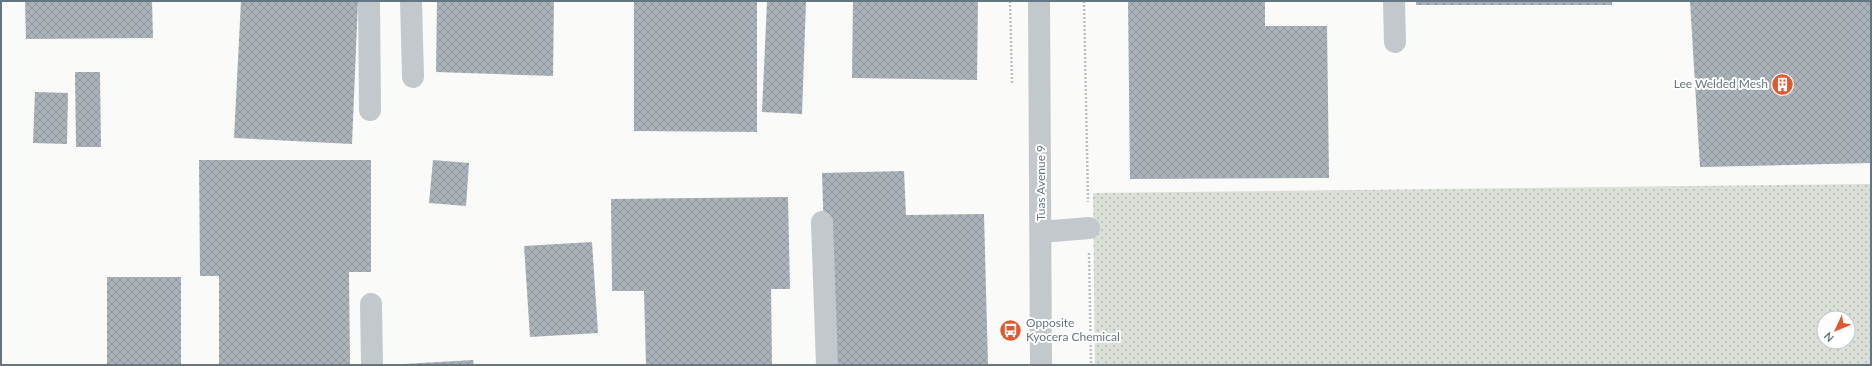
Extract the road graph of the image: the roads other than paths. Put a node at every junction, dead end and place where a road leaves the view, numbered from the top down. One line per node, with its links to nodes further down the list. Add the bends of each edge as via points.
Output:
1 (369, 1): 7 (street)
2 (411, 1): 6 (street)
3 (1040, 1): 10 (street, Tuas Avenue 9)
4 (1394, 1): 5 (street)
5 (1395, 42)
6 (413, 77)
7 (370, 110)
8 (822, 222): 13 (street)
9 (1089, 228): 10 (street)
10 (1041, 232): 14 (street, Tuas Avenue 9)
11 (371, 304): 12 (street)
12 (372, 365)
13 (827, 365)
14 (1041, 365)

